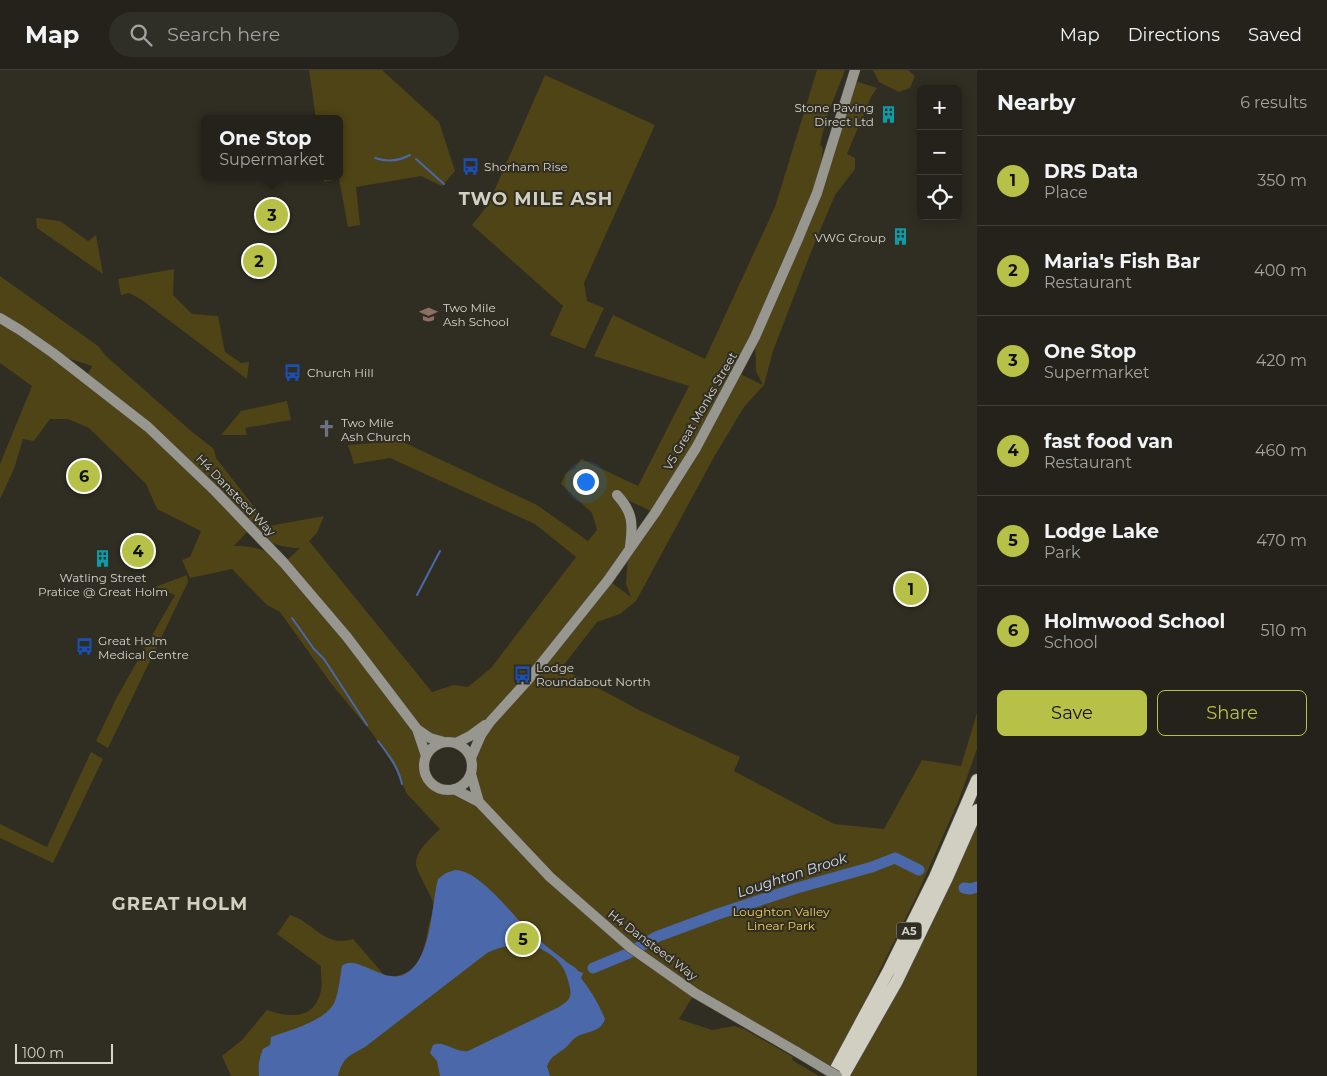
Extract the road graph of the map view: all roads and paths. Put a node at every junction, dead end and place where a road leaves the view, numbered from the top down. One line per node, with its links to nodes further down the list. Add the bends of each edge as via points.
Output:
1 (856, 70): 4 (street, V5 Great Monks Street, via 817,193 755,338 686,464)
2 (0, 318): 6 (street, H4 Dansteed Way, via 84,377 178,455 284,563 347,636)
3 (617, 495): 4 (street, via 631,516)
4 (629, 550): 5 (street, V5 Great Monks Street, via 528,680)
5 (490, 722): 8 (street, V5 Great Monks Street); 10 (street, V5 Great Monks Street)
6 (417, 729): 7 (street, H4 Dansteed Way); 9 (street, H4 Dansteed Way)
7 (444, 742): 8 (street); 9 (street, via 430,749)
8 (456, 743): 10 (street)
9 (426, 756): 13 (street, via 424,764 428,778 439,788)
10 (471, 758): 11 (street)
11 (471, 774): 13 (street); 14 (street, H4 Dansteed Way)
12 (977, 780): 16 (highway, A5, via 890,970)
13 (454, 789): 14 (street, H4 Dansteed Way)
14 (479, 802): 17 (street, H4 Dansteed Way, bridge, via 550,877 648,960 695,993)
15 (977, 810): 18 (highway, A5, via 897,981)
16 (832, 1076)
17 (837, 1076)
18 (843, 1076)

